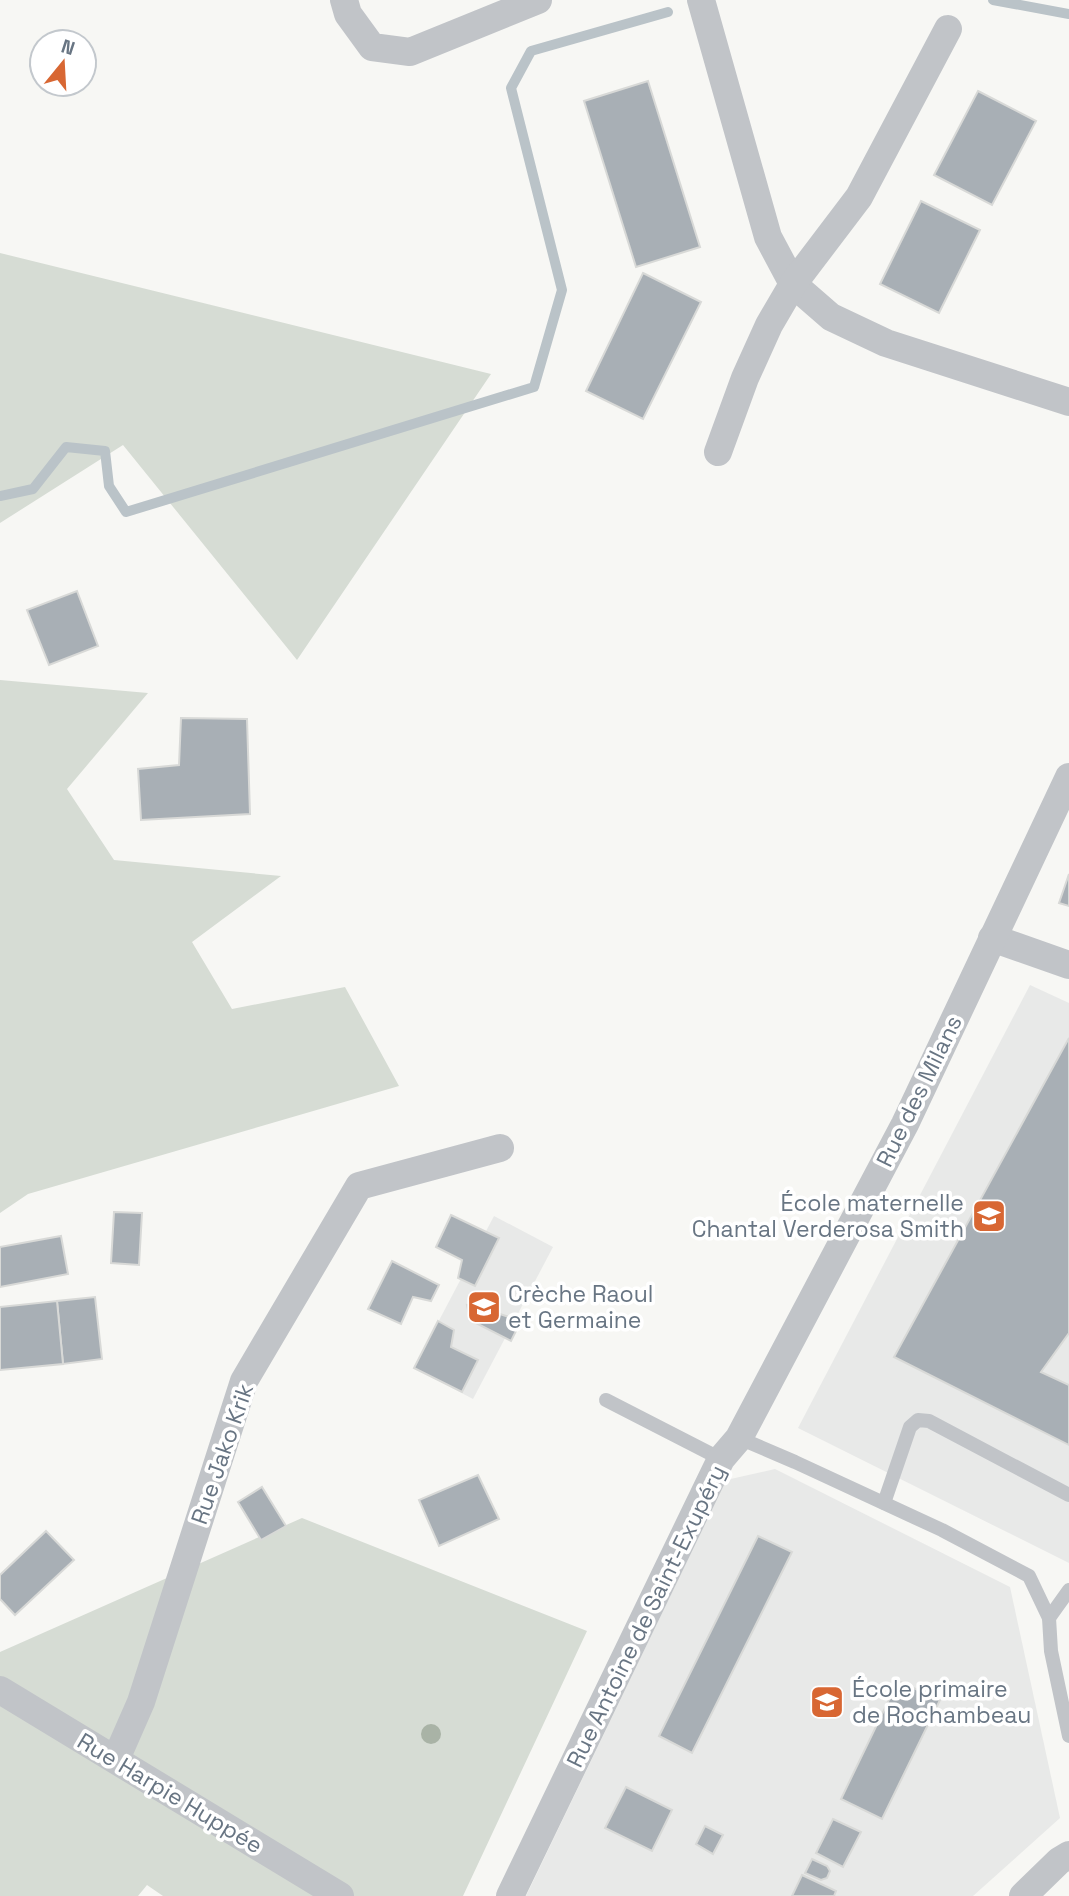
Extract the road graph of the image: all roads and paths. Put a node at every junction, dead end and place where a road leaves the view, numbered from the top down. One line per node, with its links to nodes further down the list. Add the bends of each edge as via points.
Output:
1 (344, 0): 2 (street, via 348,14 372,47 410,52)
2 (538, 0)
3 (701, 0): 5 (street, via 768,237)
4 (948, 29): 5 (street, via 859,197)
5 (793, 284): 6 (street, via 831,317 886,342); 7 (street, via 745,378)
6 (1069, 402)
7 (718, 452)
8 (1069, 777): 9 (street, Rue des Milans)
9 (992, 938): 10 (street); 13 (street, Rue des Milans, via 905,1124)
10 (1069, 965)
11 (500, 1148): 20 (street, Rue Jako Krik, via 359,1186 244,1381 141,1702)
12 (606, 1400): 13 (lane)
13 (730, 1449): 15 (lane, Rue Antoine de Saint-Exupéry); 23 (street, Rue Antoine de Saint-Exupéry)
14 (1069, 1495): 15 (lane, via 929,1421 918,1420 910,1427)
15 (884, 1503): 17 (lane, Rue Antoine de Saint-Exupéry, via 1029,1576)
16 (1069, 1590): 17 (lane)
17 (1049, 1618): 19 (lane, Rue Antoine de Saint-Exupéry, via 1051,1651)
18 (0, 1690): 20 (street, Rue Harpie Huppée)
19 (1069, 1736)
20 (116, 1759): 22 (street, Rue Harpie Huppée)
21 (1069, 1855): 24 (street)
22 (340, 1896)
23 (510, 1896)
24 (1023, 1896)

